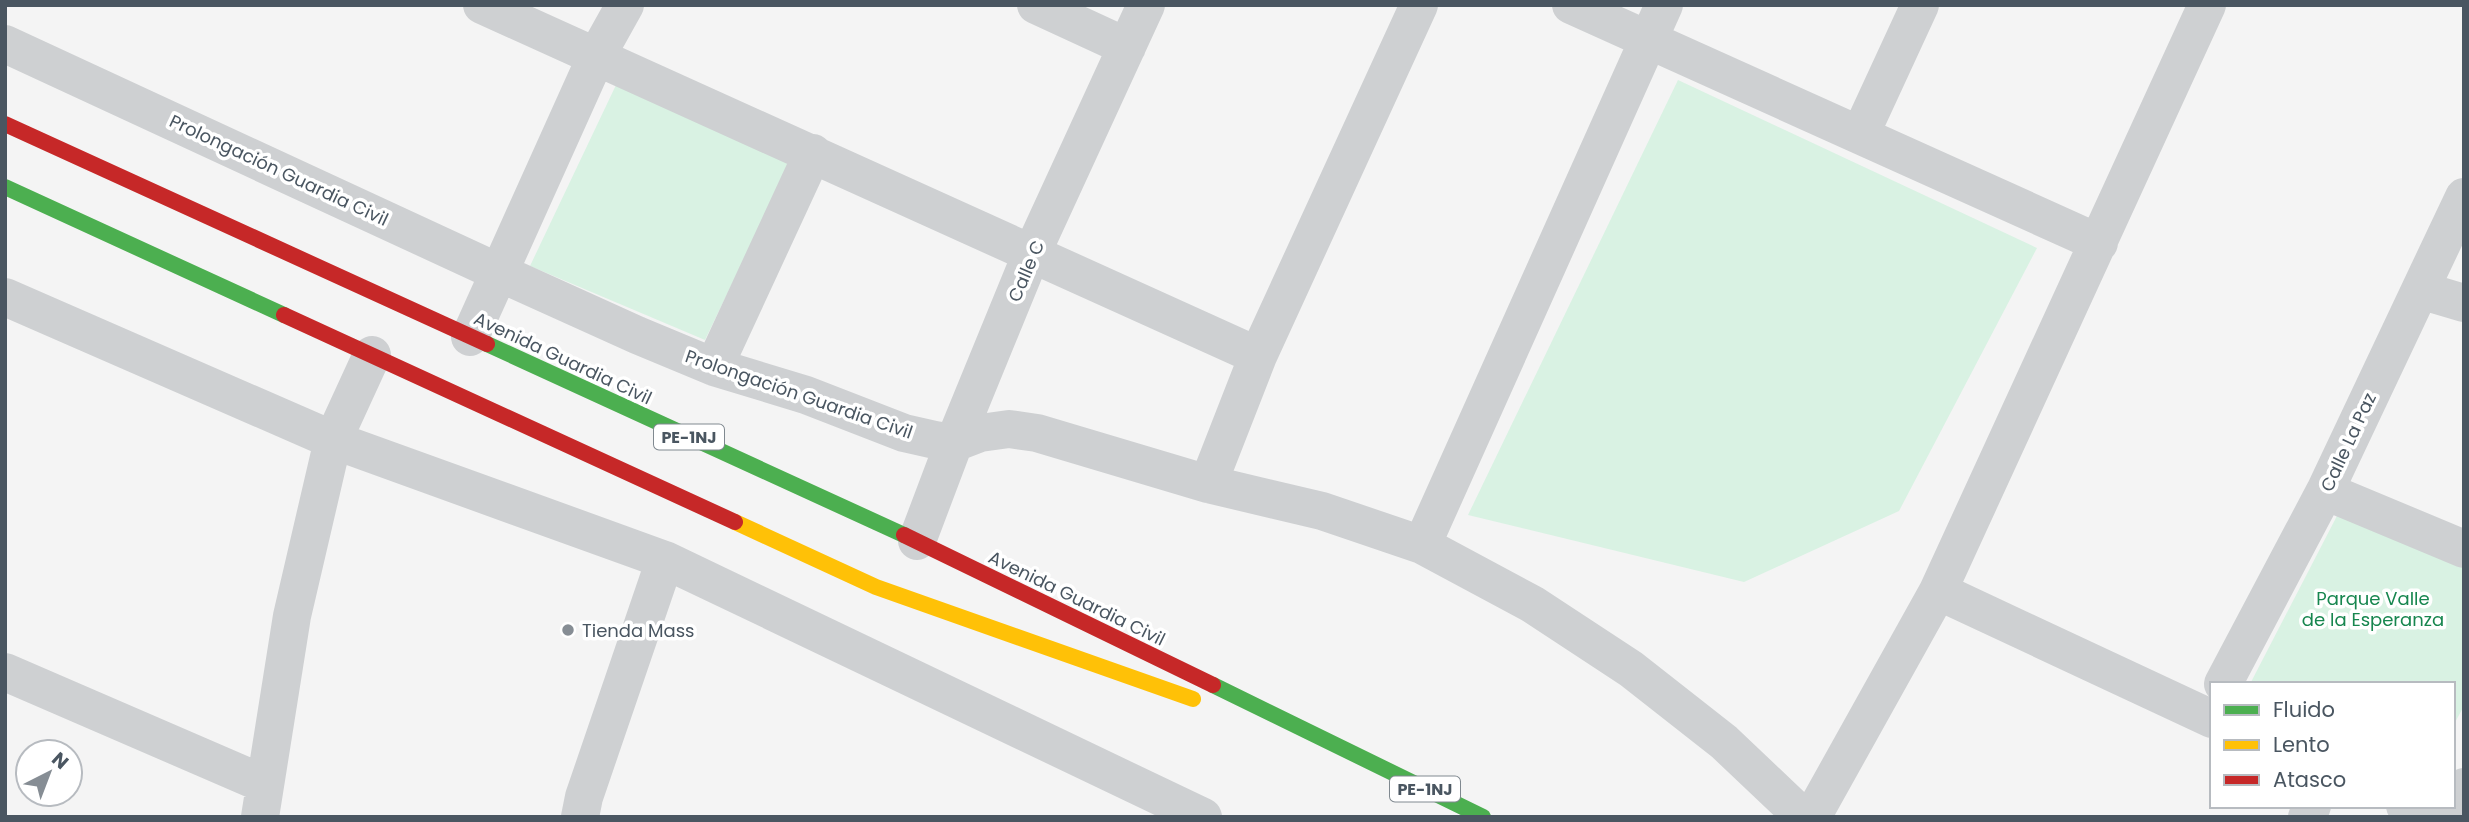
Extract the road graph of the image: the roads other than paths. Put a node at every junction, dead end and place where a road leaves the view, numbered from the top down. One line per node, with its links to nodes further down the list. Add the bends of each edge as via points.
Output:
1 (482, 5): 13 (street)
2 (625, 5): 13 (street)
3 (1036, 5): 12 (street)
4 (1146, 5): 12 (street, Calle C)
5 (1419, 5): 27 (street)
6 (1571, 5): 10 (street)
7 (1664, 5): 10 (street)
8 (1920, 5): 15 (street)
9 (2207, 5): 19 (street)
10 (1648, 40): 15 (street); 34 (street)
11 (5, 44): 21 (street, Prolongación Guardia Civil)
12 (1127, 47): 20 (street, Calle C)
13 (596, 57): 16 (street); 21 (street)
14 (5, 124): 25 (highway, Avenida Guardia Civil / PE-1NJ)
15 (1860, 135): 19 (street)
16 (813, 153): 20 (street); 28 (street)
17 (5, 187): 26 (highway)
18 (2464, 197): 22 (street, Calle La Paz)
19 (2099, 243): 37 (street)
20 (1031, 255): 27 (street); 30 (street, Calle C)
21 (500, 273): 25 (street); 28 (street, Prolongación Guardia Civil)
22 (2420, 290): 24 (street); 32 (street, Calle La Paz)
23 (5, 297): 29 (street)
24 (2464, 303)
25 (470, 337): 33 (highway, Avenida Guardia Civil / PE-1NJ)
26 (372, 355): 29 (street); 41 (highway, via 876,587)
27 (1258, 356): 31 (street)
28 (714, 367): 30 (street, Prolongación Guardia Civil, via 806,395 904,433)
29 (332, 440): 36 (street); 45 (street, via 292,615)
30 (954, 443): 31 (street, Prolongación Guardia Civil, via 1009,429 1037,433); 33 (street, Calle C)
31 (1208, 484): 34 (street, Prolongación Guardia Civil, via 1322,511)
32 (2325, 491): 35 (street); 39 (street, Calle La Paz)
33 (917, 541): 43 (highway, Avenida Guardia Civil / PE-1NJ)
34 (1422, 545): 51 (street, Prolongación Guardia Civil, via 1532,604 1631,669 1724,742)
35 (2464, 549)
36 (665, 560): 48 (street); 49 (street)
37 (1938, 591): 40 (street); 52 (street)
38 (5, 672): 45 (street)
39 (2226, 682)
40 (2210, 705)
41 (1212, 706)
42 (1238, 715): 43 (highway, Avenida Guardia Civil / PE-1NJ)
43 (1367, 761): 50 (highway, Avenida Guardia Civil / PE-1NJ)
44 (2464, 788): 46 (street)
45 (262, 800)
46 (2455, 805)
47 (2409, 808): 53 (street)
48 (580, 817)
49 (1203, 817)
50 (1483, 817)
51 (1803, 817)
52 (1812, 817)
53 (2428, 817)

